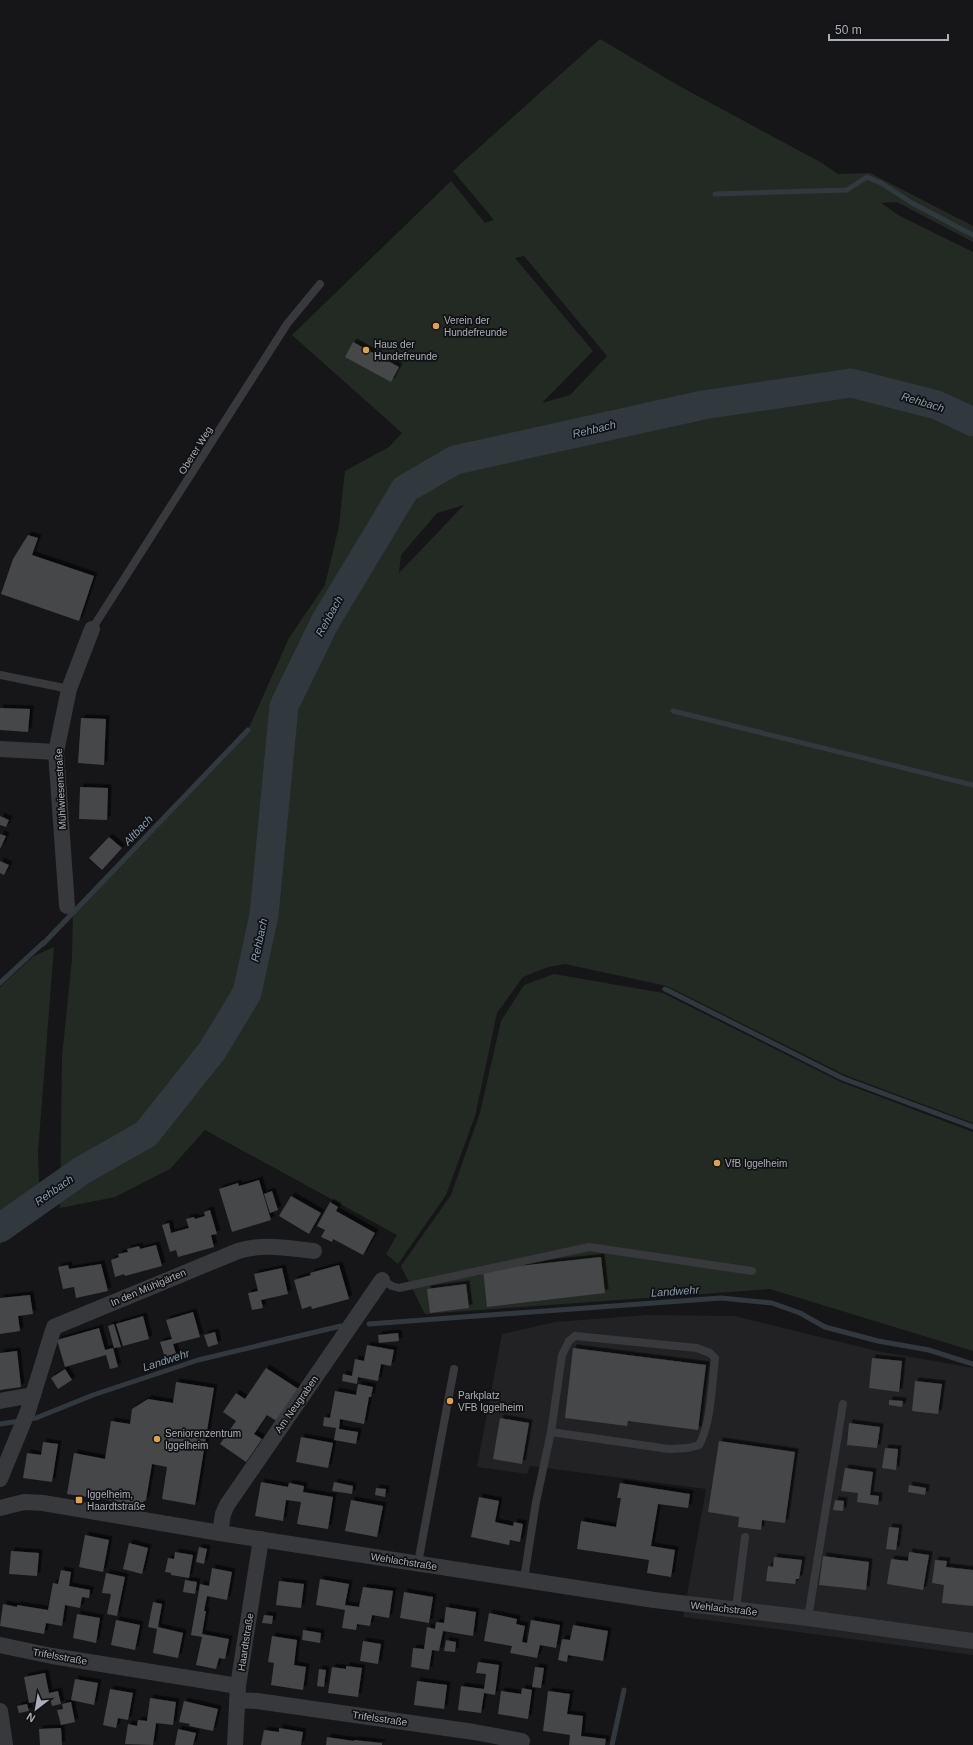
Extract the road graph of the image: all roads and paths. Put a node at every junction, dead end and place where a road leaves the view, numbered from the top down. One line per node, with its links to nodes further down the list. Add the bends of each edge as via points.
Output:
1 (320, 284): 2 (lane, Oberer Weg, via 287,324)
2 (92, 629): 4 (street, Mühlwiesenstraße)
3 (0, 675): 4 (lane)
4 (69, 689): 6 (street, Mühlwiesenstraße)
5 (0, 749): 6 (street)
6 (56, 752): 7 (street, Mühlwiesenstraße)
7 (67, 906)
8 (314, 1251): 14 (street, In den Mühlgärten, via 268,1246 238,1251 54,1327)
9 (752, 1271): 10 (lane, via 589,1246 399,1288)
10 (382, 1280): 18 (street, Am Neugraben, via 227,1505)
11 (454, 1369): 21 (lane)
12 (0, 1401): 14 (street)
13 (843, 1404): 24 (lane)
14 (28, 1410): 16 (street, In den Mühlgärten)
15 (551, 1432): 15 (lane, via 562,1355 569,1341 575,1336 697,1348 715,1358 707,1421 699,1445 669,1449); 22 (lane, via 536,1502)
16 (0, 1479)
17 (0, 1508): 18 (street, Wehlachstraße, via 24,1502 43,1503)
18 (220, 1533): 20 (street, Wehlachstraße)
19 (745, 1537): 23 (lane)
20 (261, 1539): 21 (street, Wehlachstraße); 27 (street, Haardtstraße)
21 (418, 1563): 22 (street, Wehlachstraße)
22 (524, 1580): 23 (street, Wehlachstraße, via 654,1600)
23 (736, 1609): 24 (street, Wehlachstraße)
24 (808, 1618): 25 (street, Wehlachstraße)
25 (973, 1641)
26 (0, 1645): 27 (street, Trifelsstraße)
27 (237, 1693): 29 (street, Trifelsstraße, via 257,1701); 31 (street, Haardtstraße)
28 (0, 1711): 30 (street)
29 (522, 1741)
30 (5, 1745)
31 (235, 1745)

